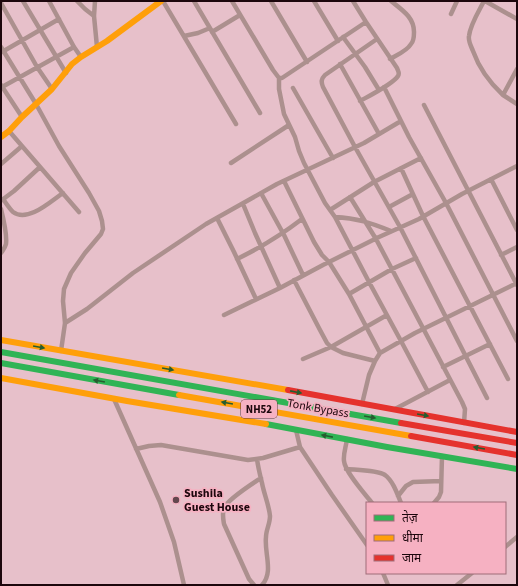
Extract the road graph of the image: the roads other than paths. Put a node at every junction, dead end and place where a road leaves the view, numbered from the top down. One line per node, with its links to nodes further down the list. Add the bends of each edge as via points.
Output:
1 (23, 1): 21 (street)
2 (49, 1): 18 (street)
3 (77, 1): 17 (street)
4 (95, 1): 17 (street)
5 (162, 1): 23 (street); 29 (main road)
6 (194, 1): 22 (street)
7 (232, 1): 16 (street)
8 (271, 1): 35 (street)
9 (314, 1): 27 (street)
10 (354, 1): 20 (street)
11 (391, 1): 34 (street, via 410,18 414,36 408,48)
12 (457, 1): 15 (street)
13 (485, 1): 19 (street); 47 (street, via 472,26 469,41 477,63)
14 (1, 3): 26 (street)
15 (451, 14)
16 (240, 15): 22 (street); 41 (street)
17 (94, 16): 29 (street)
18 (59, 19): 21 (street); 28 (street)
19 (517, 19)
20 (366, 22): 24 (street); 25 (street)
21 (40, 30): 26 (street); 32 (street)
22 (211, 30): 23 (street); 52 (street)
23 (184, 36): 55 (street)
24 (343, 38): 27 (street); 31 (street)
25 (377, 39): 31 (street); 34 (street)
26 (23, 40): 30 (street); 37 (street)
27 (338, 41): 35 (street)
28 (74, 47): 32 (street); 33 (street)
29 (97, 47): 33 (main road)
30 (2, 50): 40 (street)
31 (355, 54): 36 (street); 46 (street)
32 (56, 56): 37 (street); 39 (street)
33 (82, 56): 39 (main road)
34 (390, 59): 43 (street, via 399,74)
35 (307, 62): 41 (street)
36 (340, 64): 48 (street); 61 (street, via 325,75 321,83)
37 (37, 67): 40 (street); 45 (street)
38 (517, 68): 47 (street)
39 (66, 73): 45 (main road)
40 (19, 77): 42 (street); 49 (street)
41 (279, 78): 56 (street, via 284,114)
42 (1, 86): 53 (street)
43 (384, 87): 46 (street); 54 (street)
44 (292, 88): 62 (street)
45 (52, 89): 49 (main road)
46 (379, 90): 48 (street)
47 (503, 94): 50 (street)
48 (360, 101): 58 (street)
49 (36, 104): 53 (main road); 116 (street, via 89,193 102,221 101,234 71,273 64,289)
50 (517, 104)
51 (424, 105): 73 (street)
52 (260, 113)
53 (22, 117): 57 (main road)
54 (401, 121): 58 (street); 63 (street)
55 (236, 124)
56 (290, 125): 64 (street); 69 (street)
57 (9, 131): 59 (main road); 60 (street)
58 (379, 134): 61 (street)
59 (1, 138)
60 (22, 146): 65 (street); 67 (street)
61 (355, 147): 62 (street); 72 (street)
62 (333, 158): 69 (street)
63 (421, 158): 68 (street); 80 (street)
64 (231, 163)
65 (1, 164)
66 (517, 166): 70 (street)
67 (40, 167): 74 (street); 78 (street)
68 (401, 168): 72 (street); 76 (street)
69 (307, 170): 71 (street); 83 (street)
70 (491, 179): 73 (street); 91 (street)
71 (284, 181): 75 (street); 88 (street)
72 (374, 182): 77 (street); 81 (street)
73 (469, 191): 80 (street); 99 (street)
74 (63, 192): 78 (street, via 35,212 25,215 13,212); 84 (street)
75 (261, 194): 79 (street); 93 (street)
76 (413, 194): 81 (street); 86 (street)
77 (350, 197): 83 (street); 89 (street)
78 (2, 200)
79 (243, 204): 87 (street); 95 (street)
80 (446, 204): 86 (street); 110 (street)
81 (389, 207): 90 (street)
82 (1, 209): 98 (street, via 6,245)
83 (330, 210): 85 (street)
84 (79, 212)
85 (335, 216): 89 (street); 97 (street)
86 (423, 216): 90 (street); 112 (street)
87 (217, 218): 101 (street); 116 (street, via 133,273)
88 (302, 218): 93 (street); 102 (street, via 314,242)
89 (366, 221): 92 (street); 94 (street)
90 (400, 227): 92 (street); 100 (street)
91 (517, 230)
92 (391, 231): 94 (street)
93 (283, 234): 95 (street); 104 (street)
94 (376, 238): 97 (street); 103 (street)
95 (261, 247): 101 (street); 108 (street)
96 (517, 247): 99 (street)
97 (353, 250): 102 (street); 106 (street)
98 (1, 253)
99 (501, 255): 107 (street)
100 (416, 258): 103 (street); 115 (street)
101 (237, 259): 111 (street)
102 (329, 262): 104 (street); 109 (street)
103 (392, 269): 106 (street); 118 (street)
104 (303, 275): 105 (street)
105 (294, 280): 108 (street); 123 (street)
106 (369, 282): 109 (street); 114 (street)
107 (517, 284): 110 (street)
108 (280, 288): 111 (street)
109 (349, 294): 117 (street)
110 (493, 295): 112 (street); 121 (street)
111 (256, 299): 113 (street)
112 (470, 306): 115 (street); 122 (street)
113 (224, 315)
114 (387, 315): 117 (street); 120 (street)
115 (446, 318): 118 (street); 127 (street)
116 (65, 323): 124 (street)
117 (366, 328): 123 (street); 126 (street)
118 (423, 329): 120 (street); 131 (street)
119 (1, 340): 124 (main road, one-way to 124)
120 (401, 341): 126 (street); 135 (street)
121 (517, 341)
122 (490, 344): 127 (street); 133 (street)
123 (331, 347): 128 (street); 129 (street, via 343,354)
124 (61, 350): 138 (main road, one-way to 138)
125 (1, 352): 144 (main road, Tonk Bypass / NH52, one-way to 144)
126 (380, 353): 129 (street)
127 (466, 356): 131 (street); 136 (street)
128 (303, 359)
129 (375, 361): 138 (street)
130 (1, 363): 147 (main road, NH52, one-way to 130)
131 (443, 367): 134 (street)
132 (1, 378): 137 (main road)
133 (508, 378)
134 (450, 380): 135 (street); 140 (street, via 464,409)
135 (428, 392): 139 (street)
136 (487, 398)
137 (114, 399): 141 (main road); 146 (street)
138 (362, 404): 139 (main road)
139 (394, 410): 140 (main road, one-way to 140)
140 (464, 423): 142 (main road)
141 (296, 430): 143 (main road, one-way to 141); 145 (street)
142 (517, 432)
143 (347, 440): 148 (main road); 151 (street, via 344,454)
144 (517, 444)
145 (300, 447): 149 (street); 159 (street)
146 (136, 449): 149 (street, via 161,445 227,457); 163 (street, via 160,502 174,542)
147 (517, 455)
148 (442, 456): 150 (main road); 153 (street)
149 (257, 459): 152 (street)
150 (517, 468)
151 (346, 469): 154 (street, via 384,474); 155 (street)
152 (261, 478): 164 (street, via 226,504 222,516 249,579); 165 (street, via 270,518 265,538 268,576)
153 (441, 481): 154 (street, via 413,482); 157 (street, via 441,492)
154 (398, 496): 156 (street)
155 (371, 502)
156 (401, 502)
157 (435, 502)
158 (517, 538): 160 (street)
159 (366, 544)
160 (506, 546)
161 (383, 574): 166 (street)
162 (471, 574): 167 (street)
163 (184, 585)
164 (254, 585)
165 (262, 585)
166 (388, 585)
167 (457, 585)

